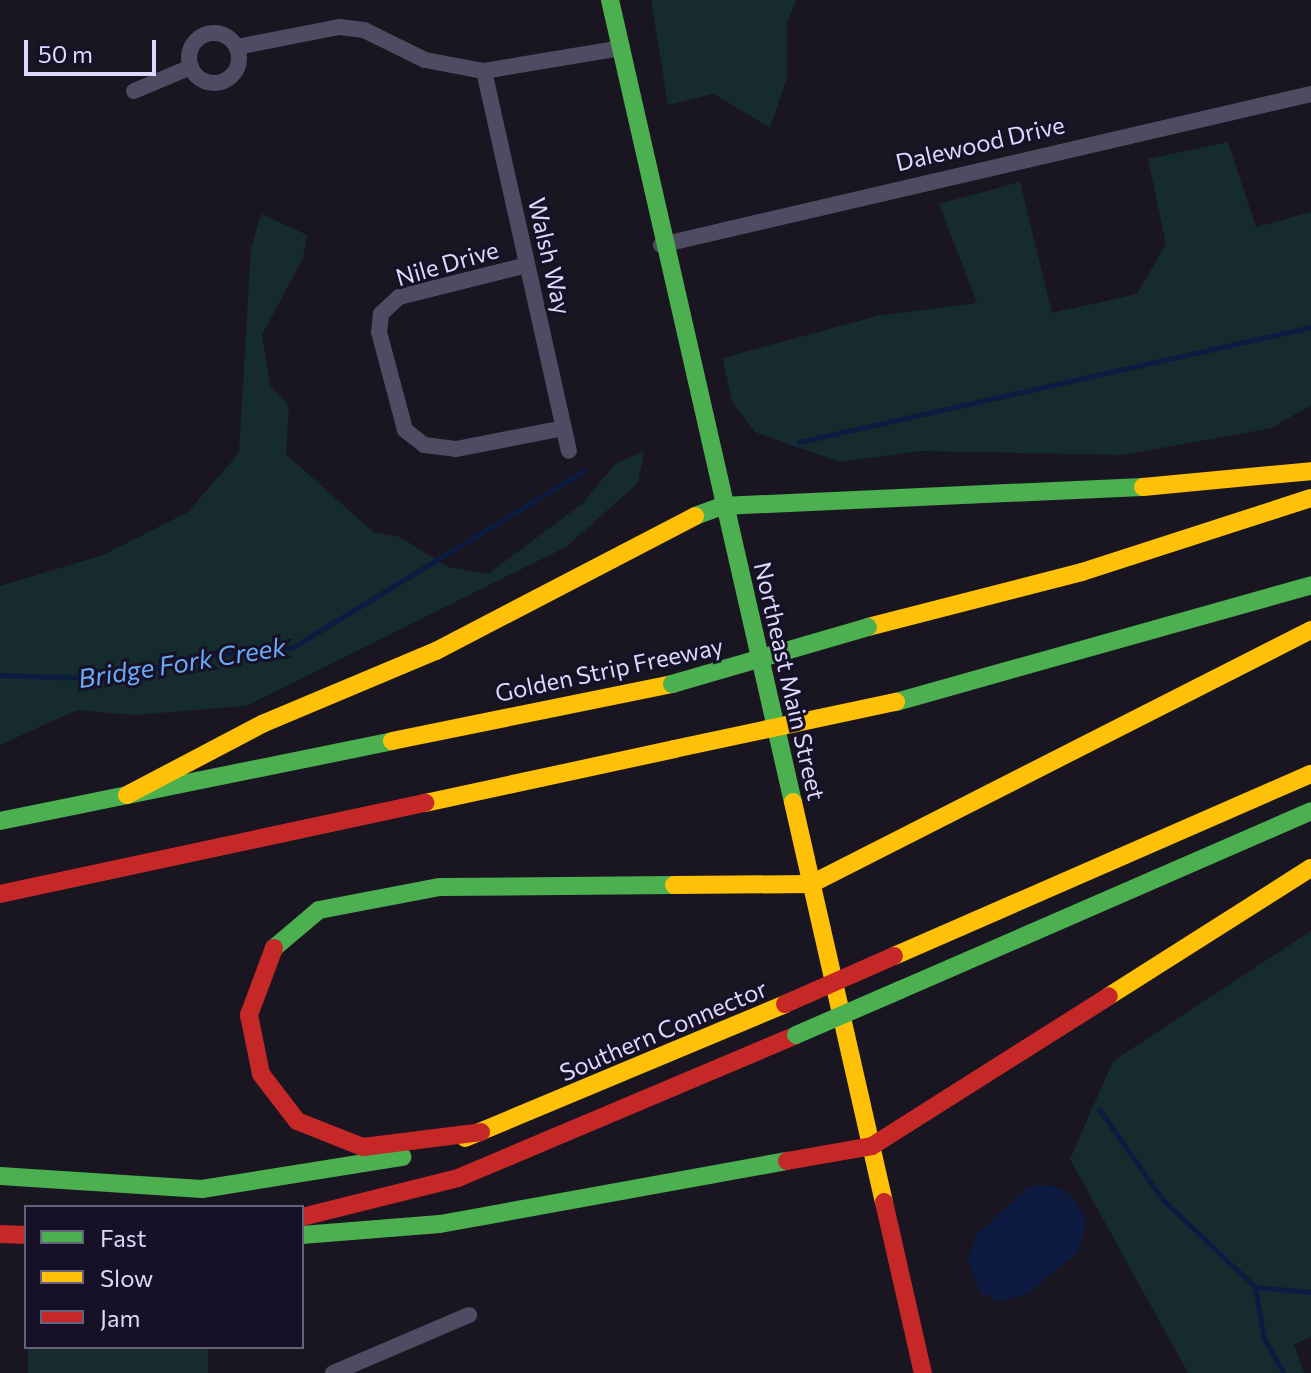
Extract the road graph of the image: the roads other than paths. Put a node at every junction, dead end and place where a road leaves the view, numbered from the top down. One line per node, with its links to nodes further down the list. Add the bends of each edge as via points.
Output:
1 (610, 0): 3 (main road, Northeast Main Street)
2 (237, 47): 4 (street, via 209,33 190,50); 4 (street, via 237,69 226,80 206,81); 5 (street, via 339,27 364,30 425,60)
3 (622, 48): 5 (street); 8 (main road, Northeast Main Street)
4 (191, 67): 6 (street)
5 (484, 71): 9 (street, Walsh Way)
6 (134, 91)
7 (1311, 94): 8 (street, Dalewood Drive, via 710,228)
8 (661, 245): 14 (main road, Northeast Main Street)
9 (527, 265): 10 (street, Walsh Way); 10 (street, Nile Drive, via 399,297 381,314 379,332 405,430 424,445 456,449)
10 (564, 428): 11 (street, Walsh Way)
11 (569, 451)
12 (1311, 471): 14 (main road, via 1093,492)
13 (1311, 498): 18 (main road, Golden Strip Freeway, bridge, via 1082,572 672,684)
14 (722, 506): 18 (main road, via 661,530 436,651 262,724); 22 (main road, Northeast Main Street)
15 (1311, 585): 23 (main road, bridge, via 896,702)
16 (1311, 630): 22 (main road)
17 (1311, 774): 24 (main road, Southern Connector, bridge)
18 (127, 795): 20 (main road, Golden Strip Freeway)
19 (1311, 811): 27 (main road, bridge, via 458,1178)
20 (0, 821)
21 (1311, 868): 25 (main road)
22 (811, 884): 24 (main road, via 440,887 332,906 285,932 265,959 249,1015 261,1074 297,1121 363,1147); 25 (main road, Northeast Main Street)
23 (0, 894)
24 (481, 1132): 26 (main road, Southern Connector, via 357,1169 266,1184 125,1189)
25 (872, 1146): 30 (main road, via 440,1224); 33 (main road, Northeast Main Street)
26 (0, 1176)
27 (304, 1216)
28 (0, 1234): 29 (main road)
29 (24, 1235)
30 (304, 1235)
31 (469, 1315): 32 (street)
32 (333, 1373)
33 (923, 1373)

